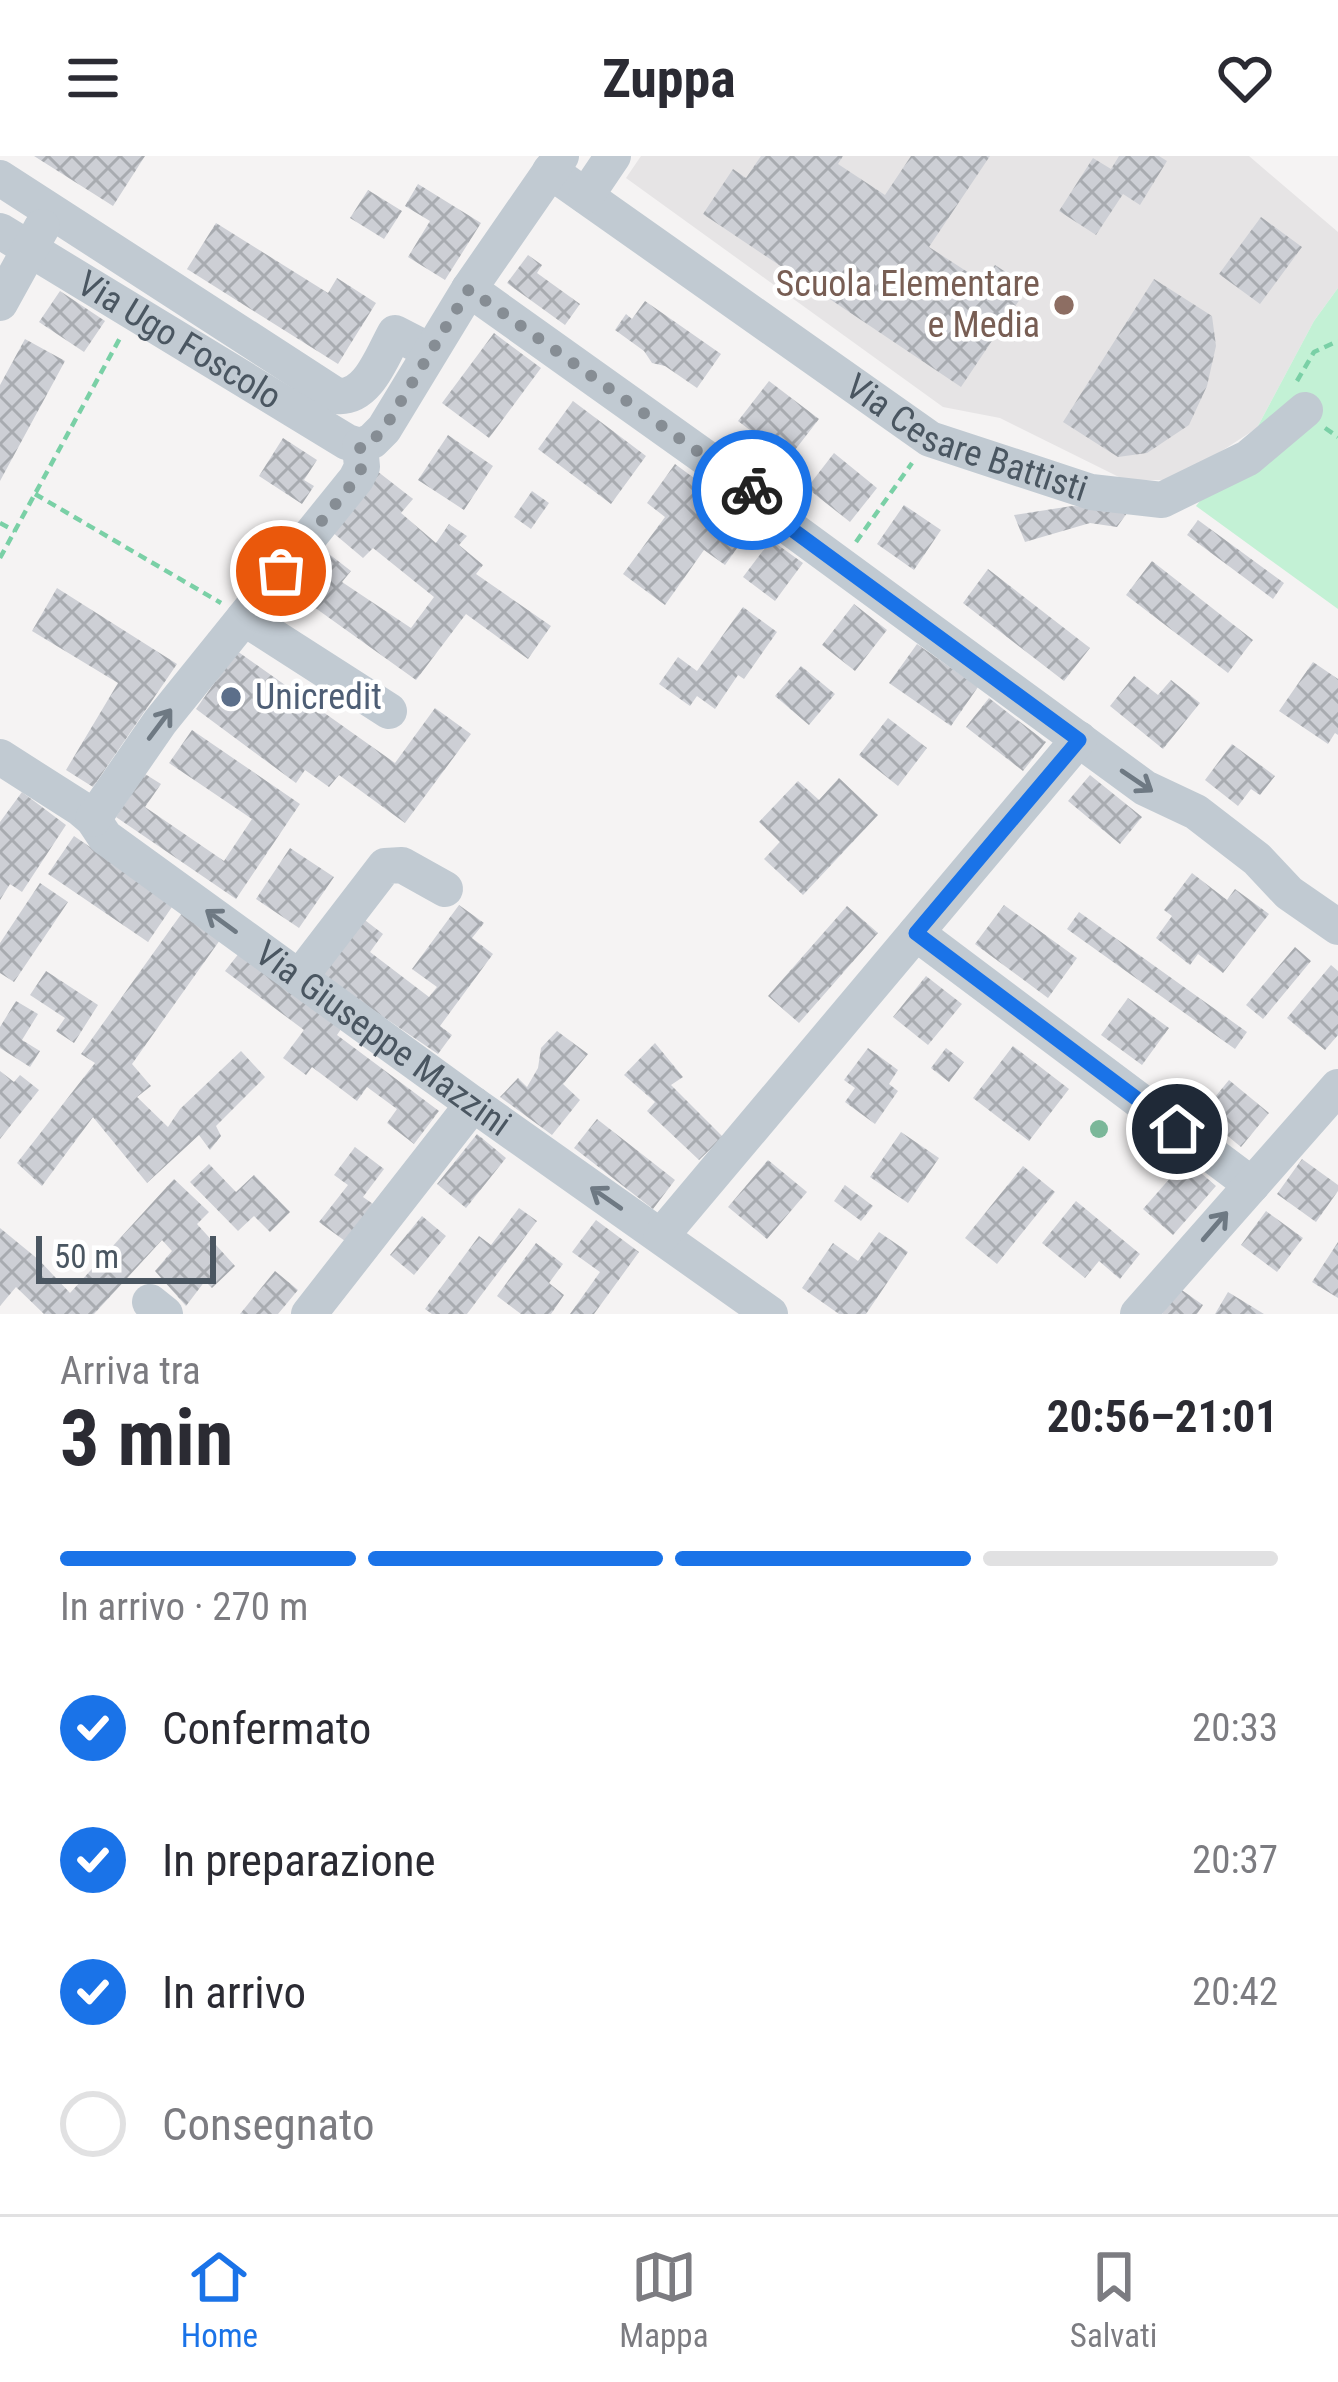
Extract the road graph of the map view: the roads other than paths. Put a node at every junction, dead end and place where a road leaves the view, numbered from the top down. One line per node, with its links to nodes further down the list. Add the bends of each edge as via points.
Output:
1 (613, 156): 4 (street)
2 (555, 164): 4 (street, Via Cesare Battisti); 8 (street, Via Cesare Battisti)
3 (0, 178): 5 (street)
4 (586, 196): 12 (street, Via Cesare Battisti, via 930,440 1090,492 1162,500 1248,458)
5 (51, 212): 6 (street); 7 (street)
6 (15, 240): 9 (street); 10 (street, Via Ugo Foscolo)
7 (140, 269): 10 (street); 11 (street, via 337,396 362,389 395,333)
8 (469, 289): 11 (street, Via Cesare Battisti); 16 (street, via 772,505 786,525)
9 (0, 303)
10 (126, 308): 13 (street, Via Ugo Foscolo)
11 (430, 351): 13 (street, Via Cesare Battisti, via 384,429)
12 (1305, 410)
13 (360, 446): 14 (street, Via Cesare Battisti, via 356,479)
14 (244, 619): 15 (street); 18 (street, Via Cesare Battisti, one-way to 14)
15 (389, 711)
16 (1079, 740): 20 (street, one-way to 20, via 1145,788 1196,812); 21 (street)
17 (0, 757): 18 (street, Via Giuseppe Mazzini)
18 (93, 819): 22 (street, Via Giuseppe Mazzini, one-way to 18, via 105,837)
19 (445, 889): 22 (street, via 402,865 385,866)
20 (1338, 926)
21 (916, 933): 25 (street); 26 (street)
22 (299, 978): 24 (street, Via Giuseppe Mazzini)
23 (1338, 1087): 25 (street)
24 (473, 1104): 26 (street, Via Giuseppe Mazzini, one-way to 24); 27 (street)
25 (1252, 1185): 29 (street, one-way to 25)
26 (661, 1236): 28 (street, Via Giuseppe Mazzini)
27 (309, 1314)
28 (770, 1314)
29 (1138, 1314)

